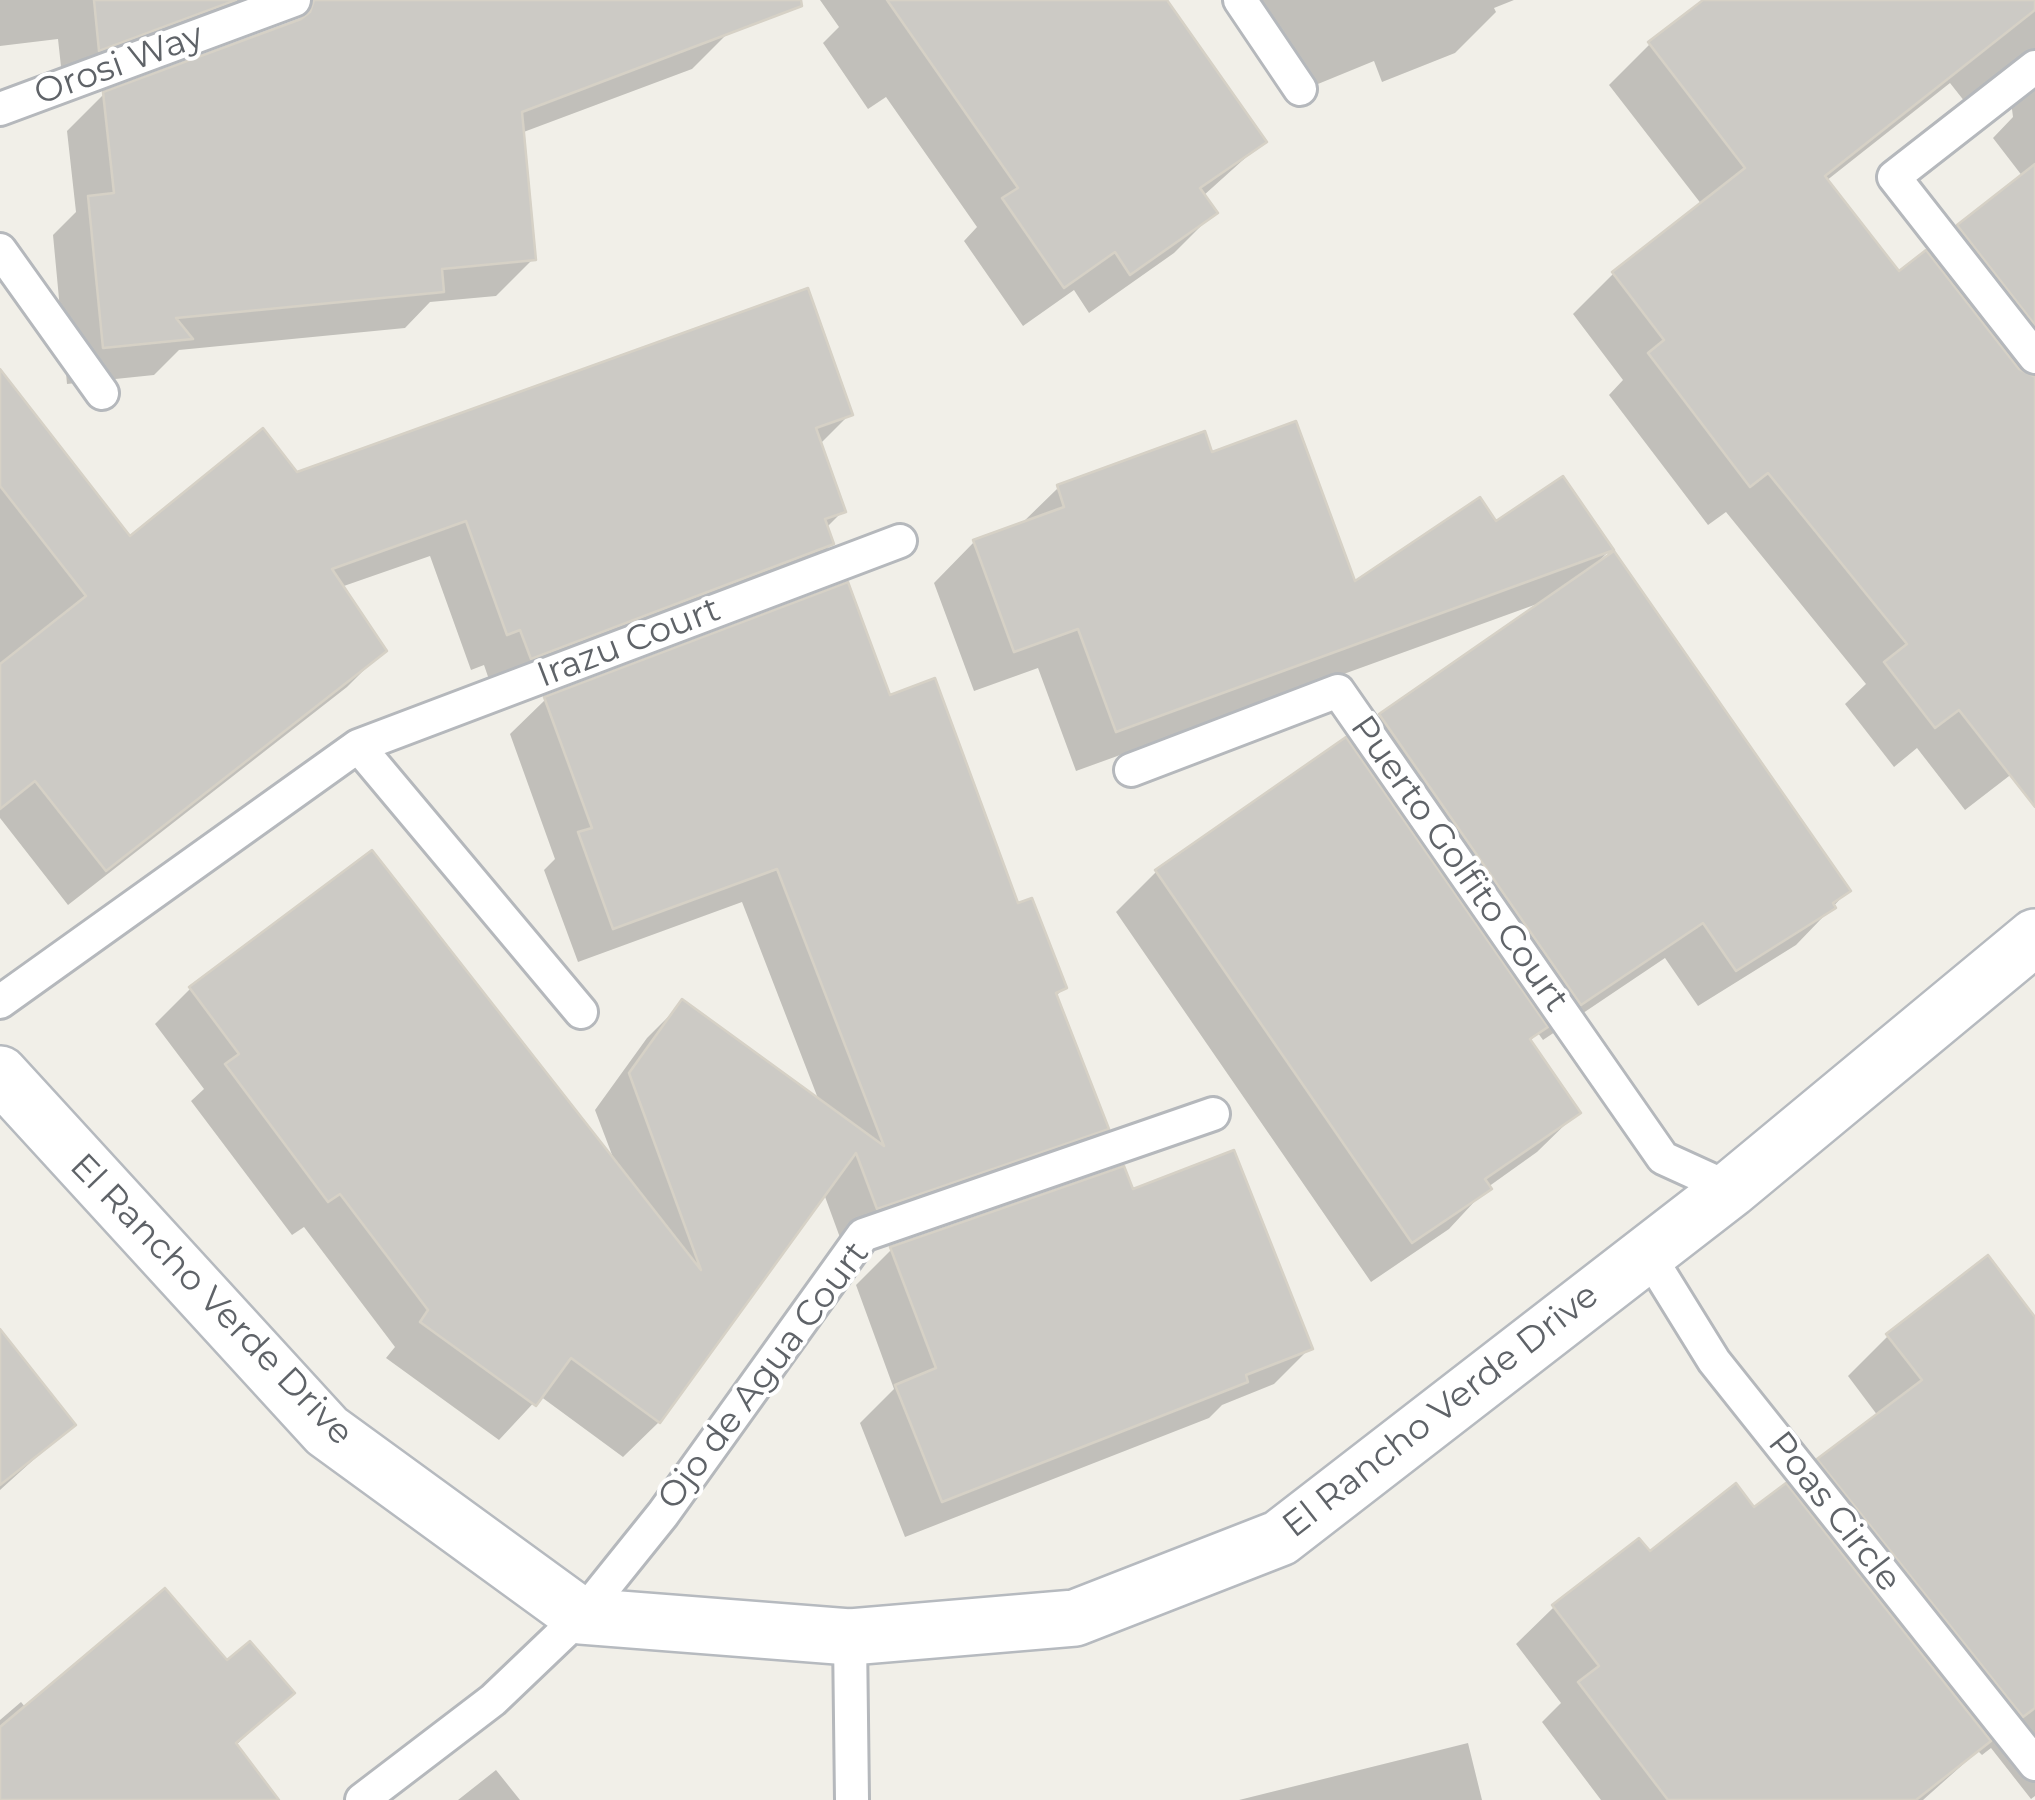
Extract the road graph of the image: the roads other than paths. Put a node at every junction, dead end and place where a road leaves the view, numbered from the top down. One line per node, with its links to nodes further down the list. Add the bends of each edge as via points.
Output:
1 (294, 0): 5 (lane, Orosi Way)
2 (1240, 0): 4 (lane)
3 (2035, 67): 7 (lane, via 1894,177)
4 (1300, 89)
5 (0, 109)
6 (0, 250): 8 (lane)
7 (2035, 358)
8 (102, 393)
9 (900, 542): 10 (lane, Irazu Court)
10 (358, 746): 13 (lane, Irazu Court); 14 (lane)
11 (1131, 770): 17 (lane, Puerto Golfito Court, via 1338,691 1663,1158)
12 (2035, 937): 17 (street, El Rancho Verde Drive)
13 (0, 1002)
14 (580, 1012)
15 (3, 1085): 19 (street, El Rancho Verde Drive, via 327,1432)
16 (1213, 1114): 19 (lane, Ojo de Agua Court, via 863,1235 662,1514)
17 (1731, 1188): 18 (street, El Rancho Verde Drive)
18 (1646, 1251): 20 (street, El Rancho Verde Drive, via 1280,1538 1075,1618); 21 (lane, Poas Circle, via 1714,1361)
19 (580, 1616): 20 (street, El Rancho Verde Drive); 22 (lane, Ojo de Agua Court, via 493,1700)
20 (850, 1637): 23 (lane)
21 (2035, 1764)
22 (362, 1800)
23 (852, 1800)

